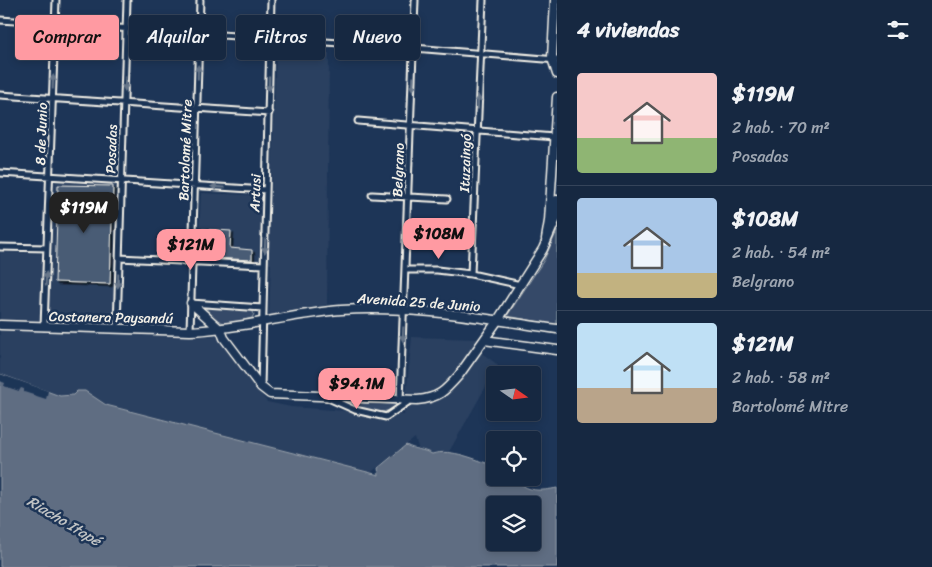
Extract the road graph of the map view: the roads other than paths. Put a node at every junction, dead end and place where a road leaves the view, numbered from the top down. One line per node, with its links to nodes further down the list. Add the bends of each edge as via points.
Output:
1 (56, 0): 8 (street, 8 de Junio)
2 (127, 0): 15 (street, Posadas)
3 (200, 0): 9 (street, Bartolomé Mitre)
4 (271, 0): 10 (street, Artusi)
5 (415, 0): 11 (street, Belgrano)
6 (483, 0): 19 (street, Ituzaingó)
7 (555, 0): 17 (main road)
8 (55, 15)
9 (199, 15)
10 (271, 15)
11 (415, 15)
12 (0, 20): 13 (street)
13 (15, 21)
14 (119, 29): 15 (street)
15 (126, 29): 16 (street); 29 (street, Posadas, one-way to 29)
16 (129, 29)
17 (556, 33): 20 (main road)
18 (420, 49): 19 (street)
19 (479, 54): 20 (street); 34 (street, Ituzaingó, one-way to 19)
20 (555, 59): 25 (main road)
21 (54, 60): 28 (street, 8 de Junio, one-way to 21)
22 (198, 60): 30 (street, Bartolomé Mitre, one-way to 22)
23 (270, 60): 31 (street, Artusi, one-way to 31)
24 (414, 60): 33 (street, Belgrano, one-way to 33)
25 (557, 74)
26 (0, 95): 28 (street)
27 (557, 97): 35 (main road)
28 (53, 98): 29 (street); 38 (street, 8 de Junio)
29 (124, 103): 30 (street); 39 (street, Posadas)
30 (197, 108): 31 (street); 40 (street, Bartolomé Mitre)
31 (269, 113): 41 (street, Artusi)
32 (358, 121): 33 (street)
33 (411, 124): 34 (street); 43 (street, Belgrano)
34 (478, 130): 35 (street); 53 (street, Ituzaingó)
35 (554, 137): 36 (main road)
36 (555, 166): 48 (main road)
37 (0, 173): 38 (street)
38 (50, 176): 39 (street); 47 (street, 8 de Junio)
39 (122, 181): 40 (street); 49 (street, Posadas)
40 (195, 186): 41 (street, one-way to 40); 50 (street, Bartolomé Mitre)
41 (266, 190): 51 (street, Artusi, one-way to 51)
42 (372, 195): 43 (street)
43 (408, 197): 44 (street); 52 (street, Belgrano)
44 (447, 199)
45 (557, 200): 48 (main road, via 556,219)
46 (0, 247): 47 (street)
47 (47, 248): 61 (street, 8 de Junio, one-way to 47)
48 (544, 249): 54 (main road)
49 (119, 258): 50 (street); 62 (street, Posadas, one-way to 62)
50 (192, 262): 51 (street); 55 (street, Bartolomé Mitre)
51 (264, 265): 56 (street, Artusi)
52 (406, 270): 53 (street); 57 (street, Belgrano)
53 (471, 274): 54 (street)
54 (521, 285): 58 (main road)
55 (191, 304): 56 (street); 64 (main road, Costanera Paysandú); 65 (street, Bartolomé Mitre)
56 (263, 308): 59 (street, Artusi)
57 (404, 311): 58 (main road, Avenida 25 de Junio); 59 (main road, Avenida 25 de Junio, via 340,310); 70 (street, Belgrano, one-way to 70)
58 (498, 320): 63 (main road, Avenida 25 de Junio); 66 (main road)
59 (262, 321): 64 (main road, Avenida 25 de Junio); 68 (street, Artusi)
60 (0, 325): 61 (main road, Costanera Paysandú)
61 (44, 328): 62 (main road, Costanera Paysandú)
62 (117, 328): 65 (main road, Costanera Paysandú)
63 (557, 329)
64 (221, 330): 65 (main road, Costanera Paysandú); 68 (main road, Costanera Paysandú)
65 (190, 331)
66 (484, 340): 67 (main road); 71 (main road, via 459,375 433,398)
67 (557, 350)
68 (261, 387): 69 (main road, Costanera Paysandú, via 279,396)
69 (327, 397): 70 (main road); 71 (street, via 355,410 386,417)
70 (400, 400): 71 (main road)
71 (411, 400)

